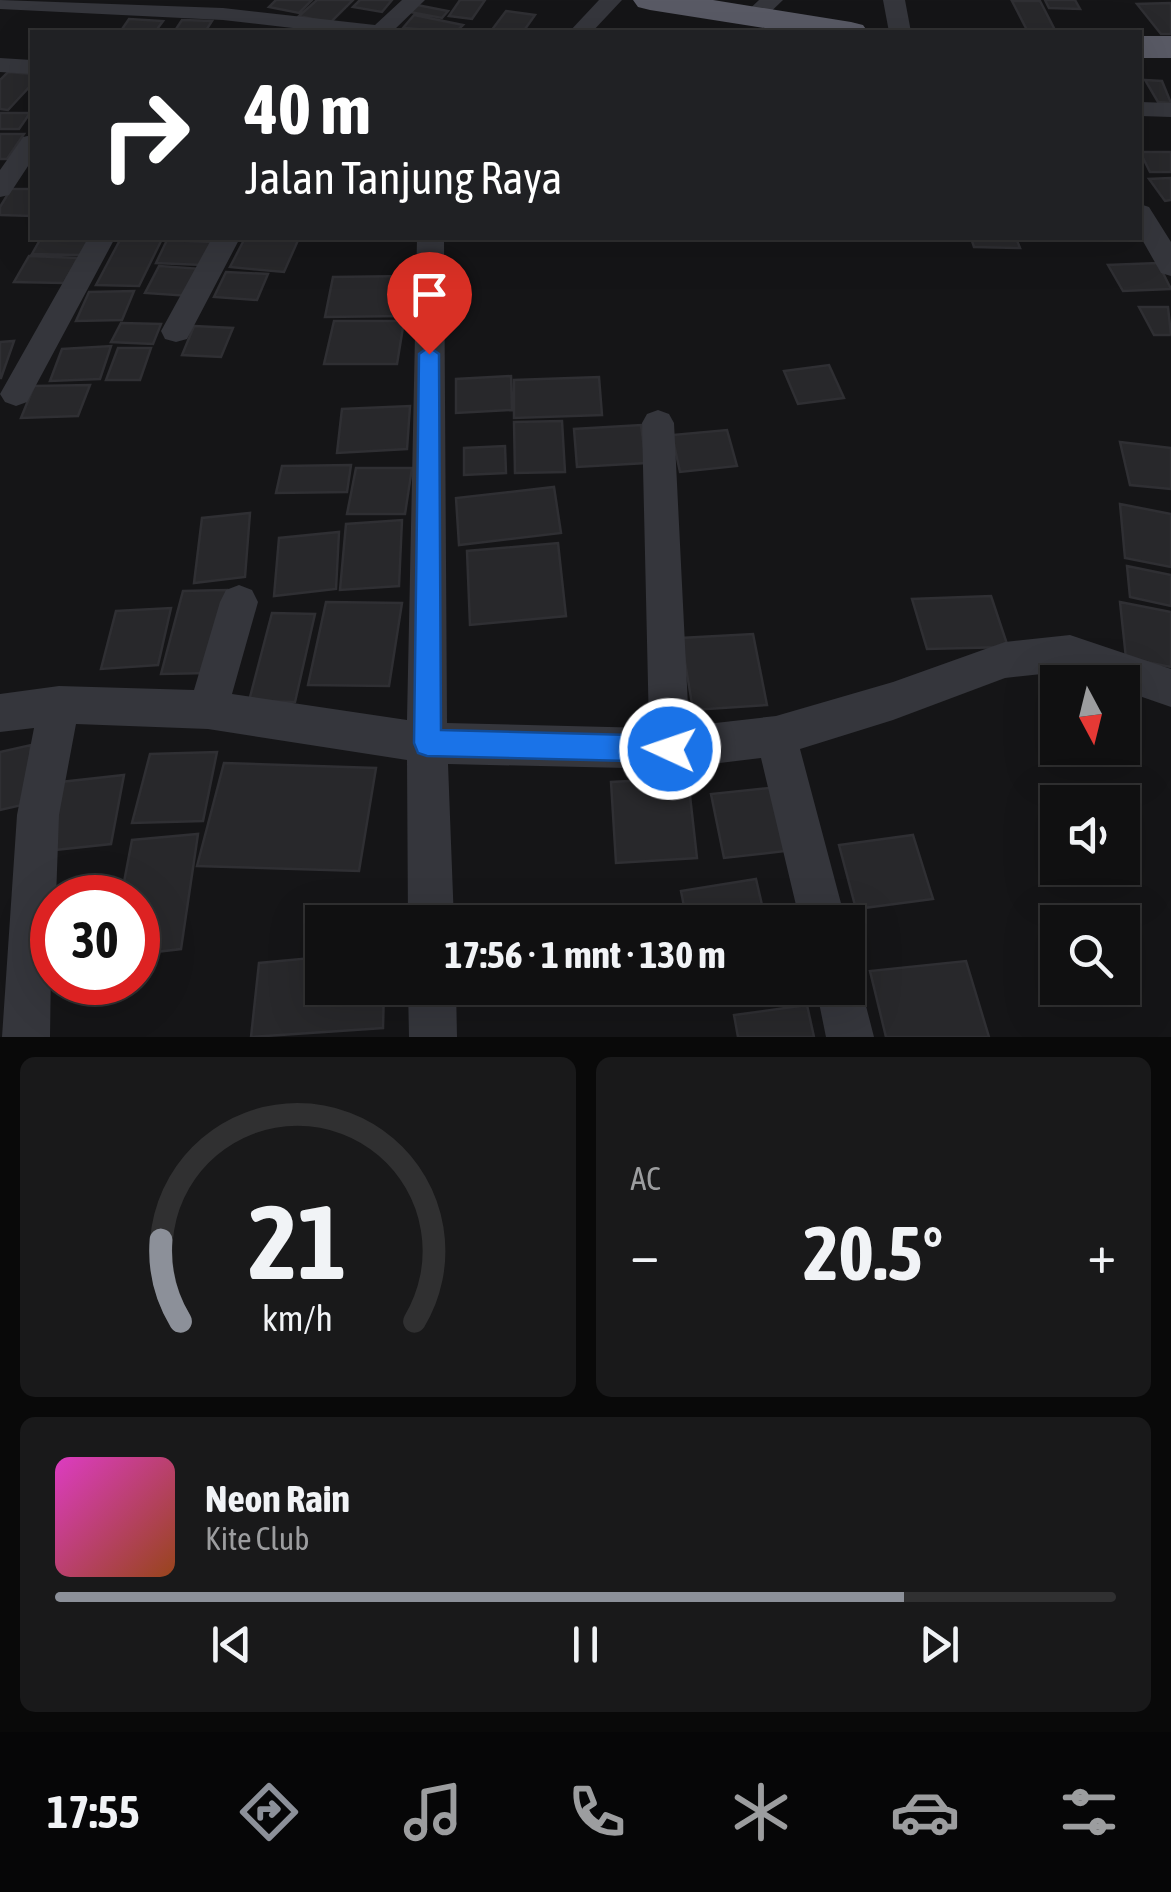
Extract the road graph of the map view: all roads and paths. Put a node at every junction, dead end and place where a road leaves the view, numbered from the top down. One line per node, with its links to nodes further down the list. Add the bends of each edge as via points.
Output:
1 (414, 0): 12 (street)
2 (611, 0): 13 (street)
3 (650, 0): 7 (highway)
4 (894, 0): 15 (street)
5 (0, 3): 6 (street)
6 (51, 3): 8 (street)
7 (761, 9): 14 (highway)
8 (175, 12): 9 (street); 10 (street)
9 (302, 28): 11 (street)
10 (163, 30)
11 (337, 30)
12 (375, 30)
13 (582, 30)
14 (842, 30)
15 (900, 30)
16 (1171, 47): 17 (highway)
17 (1142, 48)
18 (0, 65): 19 (street)
19 (30, 67)
20 (1142, 109): 21 (street)
21 (1171, 110)
22 (30, 145): 23 (street)
23 (0, 190)
24 (1142, 216): 28 (street)
25 (100, 240): 30 (street)
26 (225, 240): 29 (street)
27 (430, 240): 38 (street)
28 (1171, 266)
29 (176, 332)
30 (16, 394)
31 (658, 423): 39 (street)
32 (239, 602): 35 (street)
33 (1171, 688): 37 (street, via 1070,654 1004,660)
34 (59, 705): 35 (street); 36 (street); 44 (street, via 38,815)
35 (208, 710): 38 (street)
36 (0, 713)
37 (776, 736): 39 (street); 41 (street)
38 (427, 743): 39 (street); 40 (street)
39 (670, 749)
40 (431, 905)
41 (820, 905)
42 (432, 1005): 45 (street)
43 (843, 1005): 46 (street)
44 (26, 1037)
45 (433, 1037)
46 (850, 1037)

